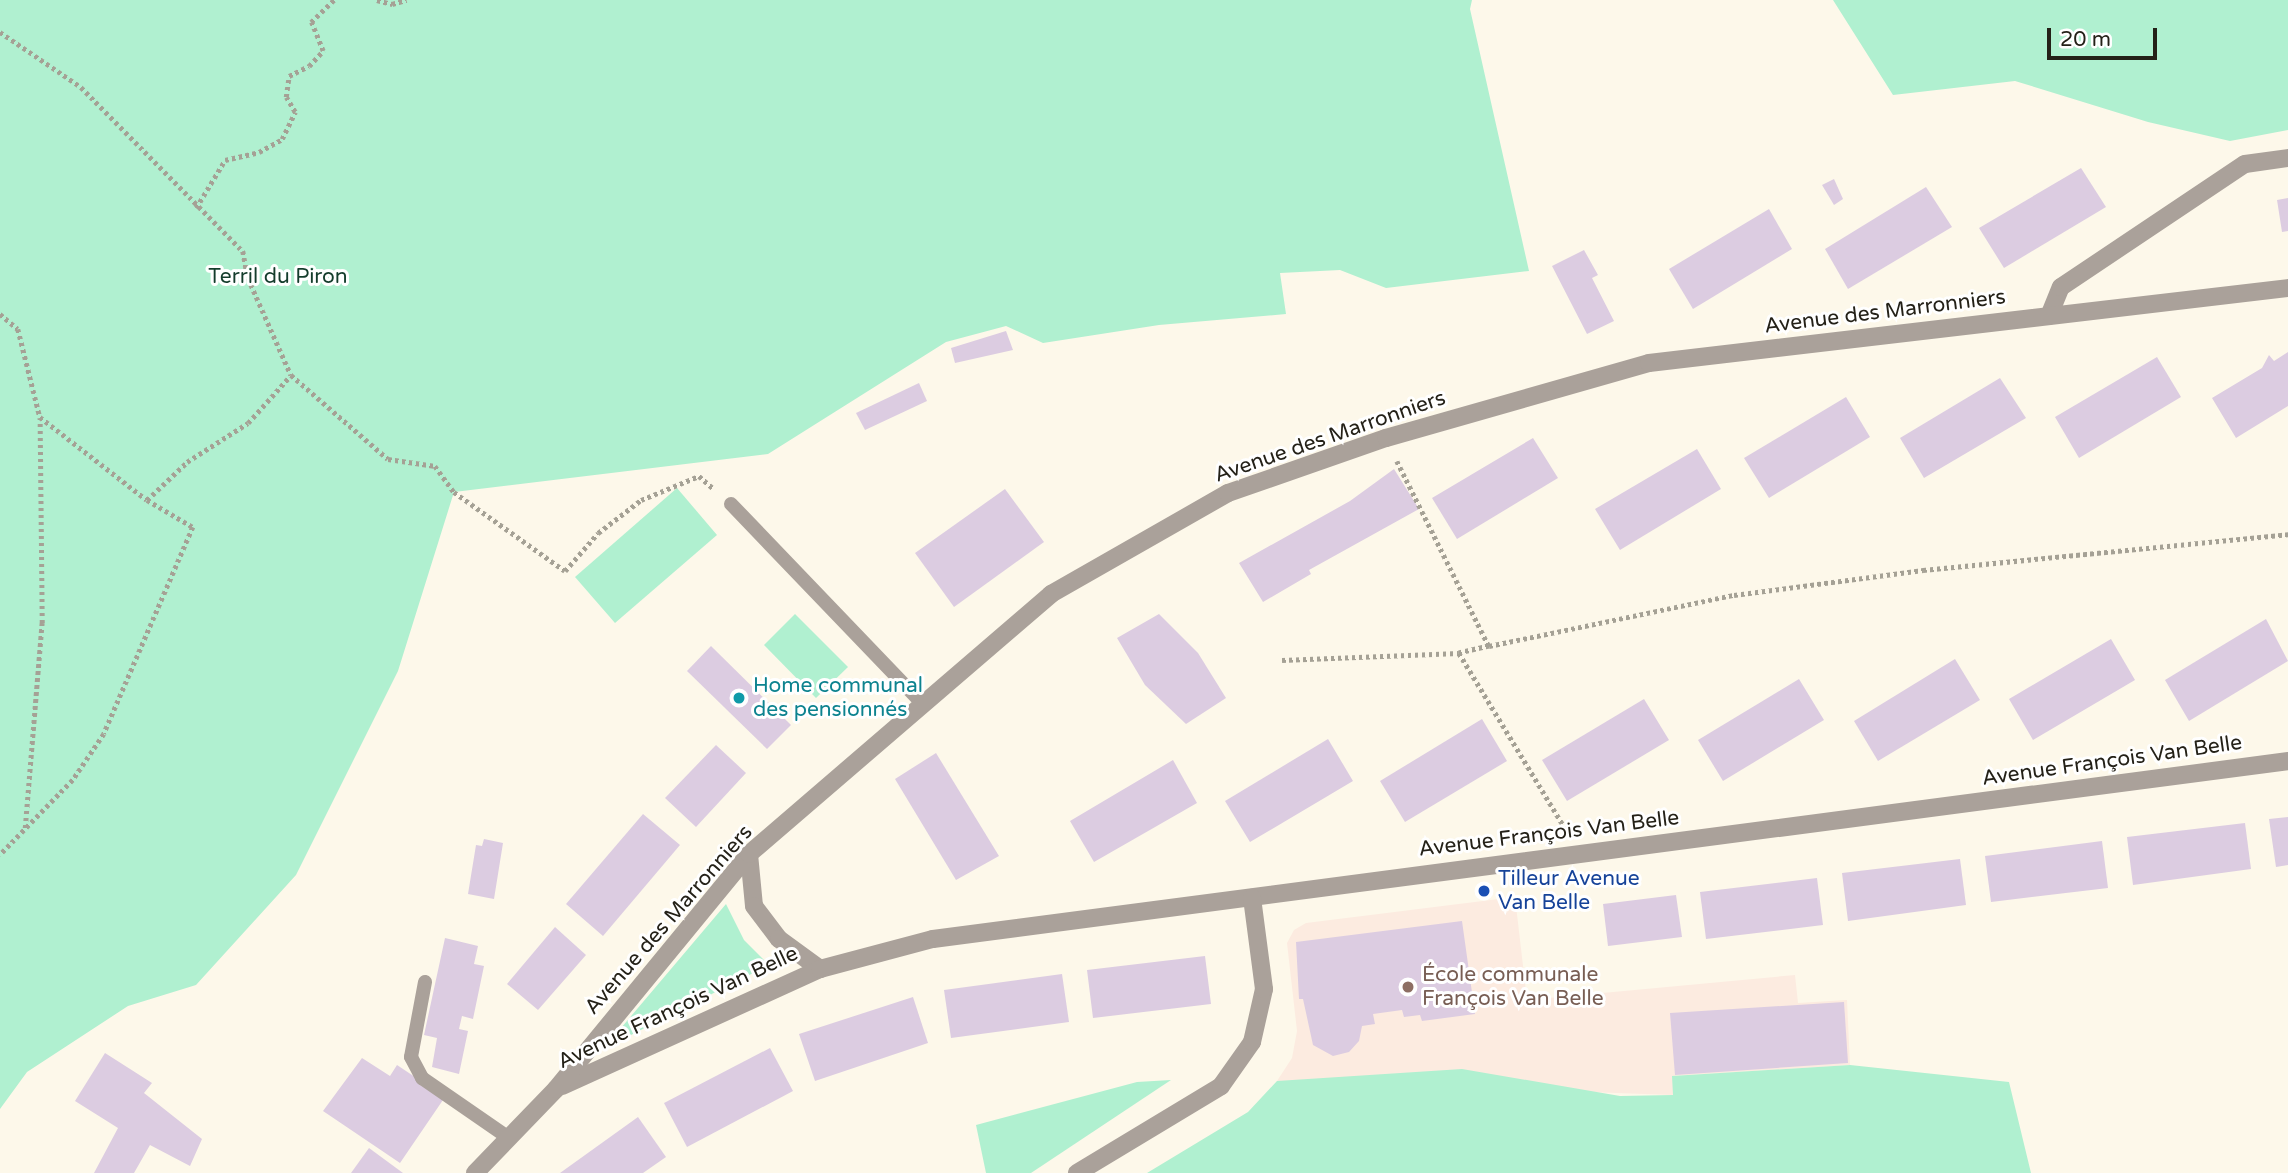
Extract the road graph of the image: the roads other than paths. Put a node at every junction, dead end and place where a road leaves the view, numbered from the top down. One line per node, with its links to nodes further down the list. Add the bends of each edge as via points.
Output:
1 (2288, 158): 3 (street, via 2245,164 2061,287)
2 (2288, 288): 3 (street, Avenue des Marronniers)
3 (2049, 316): 5 (street, Avenue des Marronniers, via 1649,363 1386,438 1228,494 1063,587)
4 (731, 504): 5 (lane)
5 (921, 702): 7 (street, Avenue des Marronniers)
6 (2288, 761): 8 (street, Avenue François Van Belle)
7 (749, 854): 9 (street, Avenue François Van Belle, via 754,906 779,939); 11 (street, Avenue des Marronniers)
8 (1252, 898): 9 (street, Avenue François Van Belle, via 933,939); 14 (street, via 1264,989 1252,1042 1221,1086)
9 (820, 969): 11 (street, Avenue François Van Belle)
10 (425, 982): 12 (lane, via 411,1057 422,1079)
11 (556, 1089): 12 (street, Avenue des Marronniers)
12 (509, 1138): 13 (street, Avenue des Marronniers)
13 (475, 1173)
14 (1077, 1173)

